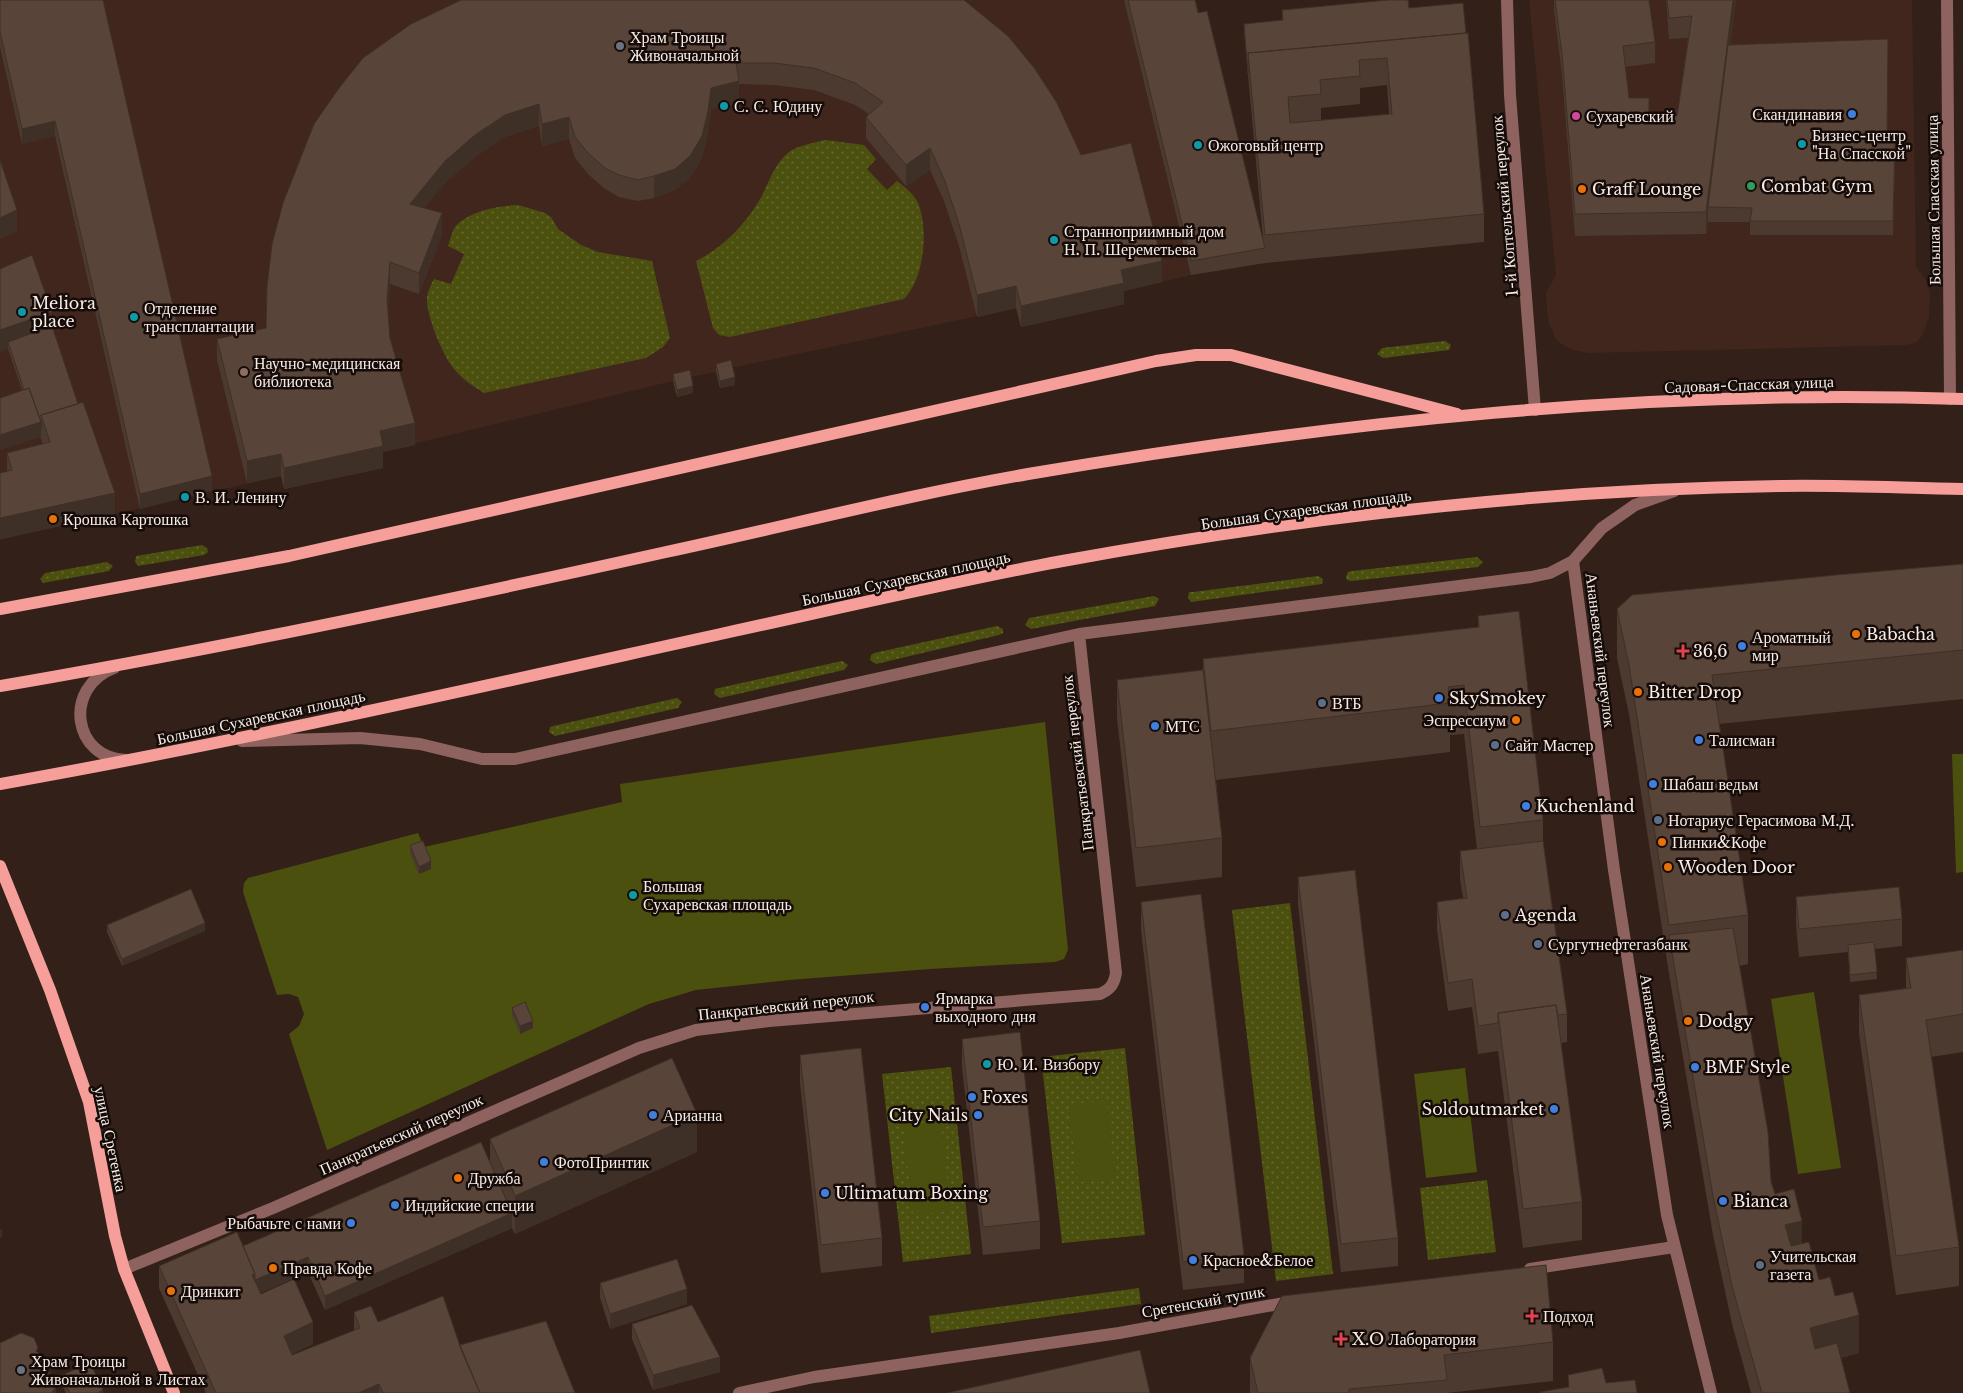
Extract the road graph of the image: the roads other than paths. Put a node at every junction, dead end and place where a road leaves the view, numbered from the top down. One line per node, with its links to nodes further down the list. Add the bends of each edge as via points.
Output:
1 (1507, 0): 4 (street, 1-й Коптельский переулок, via 1510,95)
2 (1947, 0): 3 (street, Большая Спасская улица)
3 (1956, 399): 4 (main road, Садовая-Спасская улица, via 1754,397)
4 (1535, 410): 5 (main road)
5 (1464, 416): 9 (main road, via 1231,355 1196,355 999,396 289,556); 11 (main road, via 1338,428 1023,475 446,600)
6 (1963, 489): 7 (main road, via 1784,486)
7 (1676, 490): 8 (street, via 1635,505 1602,528); 13 (main road, Большая Сухаревская площадь, via 1560,496 1390,513 1058,562)
8 (1573, 561): 10 (street, via 1531,577); 17 (street, Ананьевский переулок, via 1628,962)
9 (0, 609)
10 (1079, 634): 13 (street, via 516,759 482,759 420,744 360,738); 18 (street, Панкратьевский переулок, via 1116,973 1108,990 1100,994 696,1030 639,1048)
11 (118, 666): 12 (main road); 14 (street, via 103,672 90,683 82,697 79,713 82,729 90,743 103,754 118,760)
12 (0, 686)
13 (231, 741): 14 (main road, Большая Сухаревская площадь)
14 (135, 760): 15 (main road, Большая Сухаревская площадь)
15 (0, 784)
16 (0, 866): 18 (main road, улица Сретенка, via 50,990 89,1102)
17 (1674, 1247): 19 (street); 23 (street, Ананьевский переулок)
18 (124, 1270): 21 (main road, улица Сретенка)
19 (1520, 1270)
20 (1305, 1300): 22 (street, Сретенский тупик, via 1119,1333 814,1377)
21 (174, 1393)
22 (739, 1393)
23 (1711, 1393)

